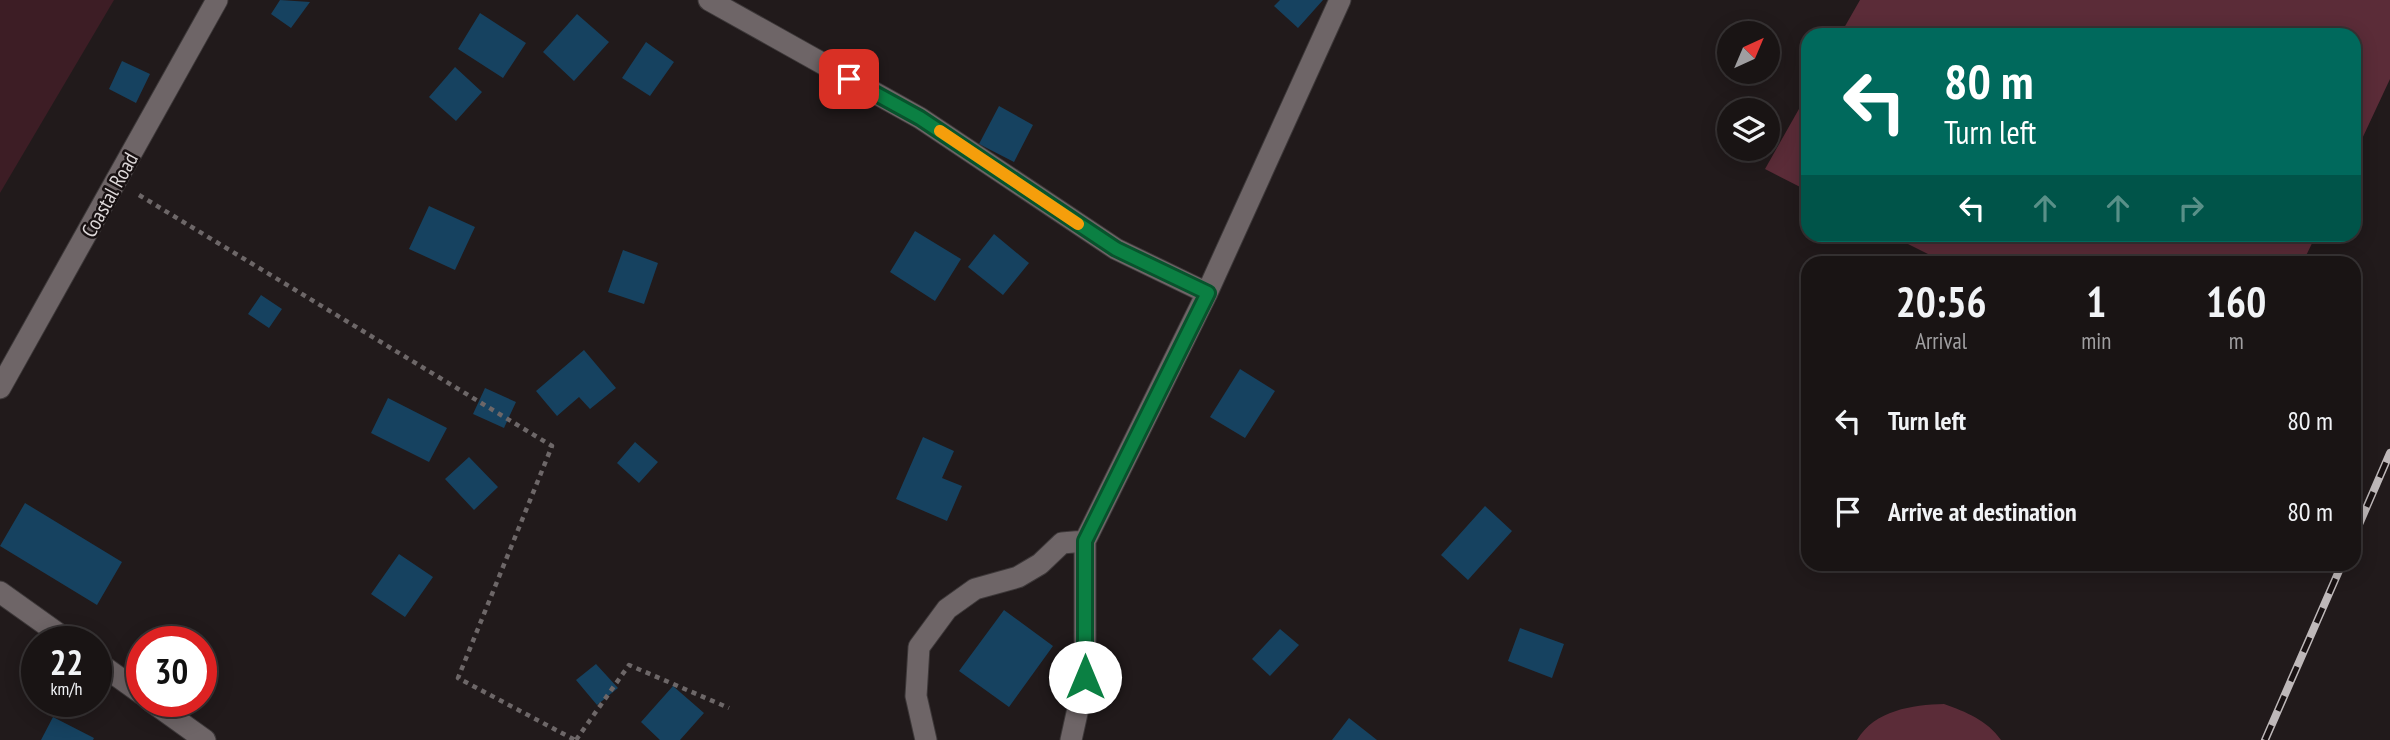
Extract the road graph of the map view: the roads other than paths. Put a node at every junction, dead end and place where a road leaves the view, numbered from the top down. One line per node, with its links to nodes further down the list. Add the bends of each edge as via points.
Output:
1 (217, 0): 5 (street, Coastal Road)
2 (709, 0): 4 (street, via 920,118 1116,249)
3 (1340, 0): 4 (street)
4 (1208, 293): 6 (street)
5 (0, 388)
6 (1085, 541): 11 (street, via 1062,543 1018,577 975,589 947,609 919,647 916,696); 12 (street, via 1085,677)
7 (0, 592): 8 (street)
8 (48, 626)
9 (173, 717): 10 (street)
10 (205, 740)
11 (926, 740)
12 (1072, 740)

